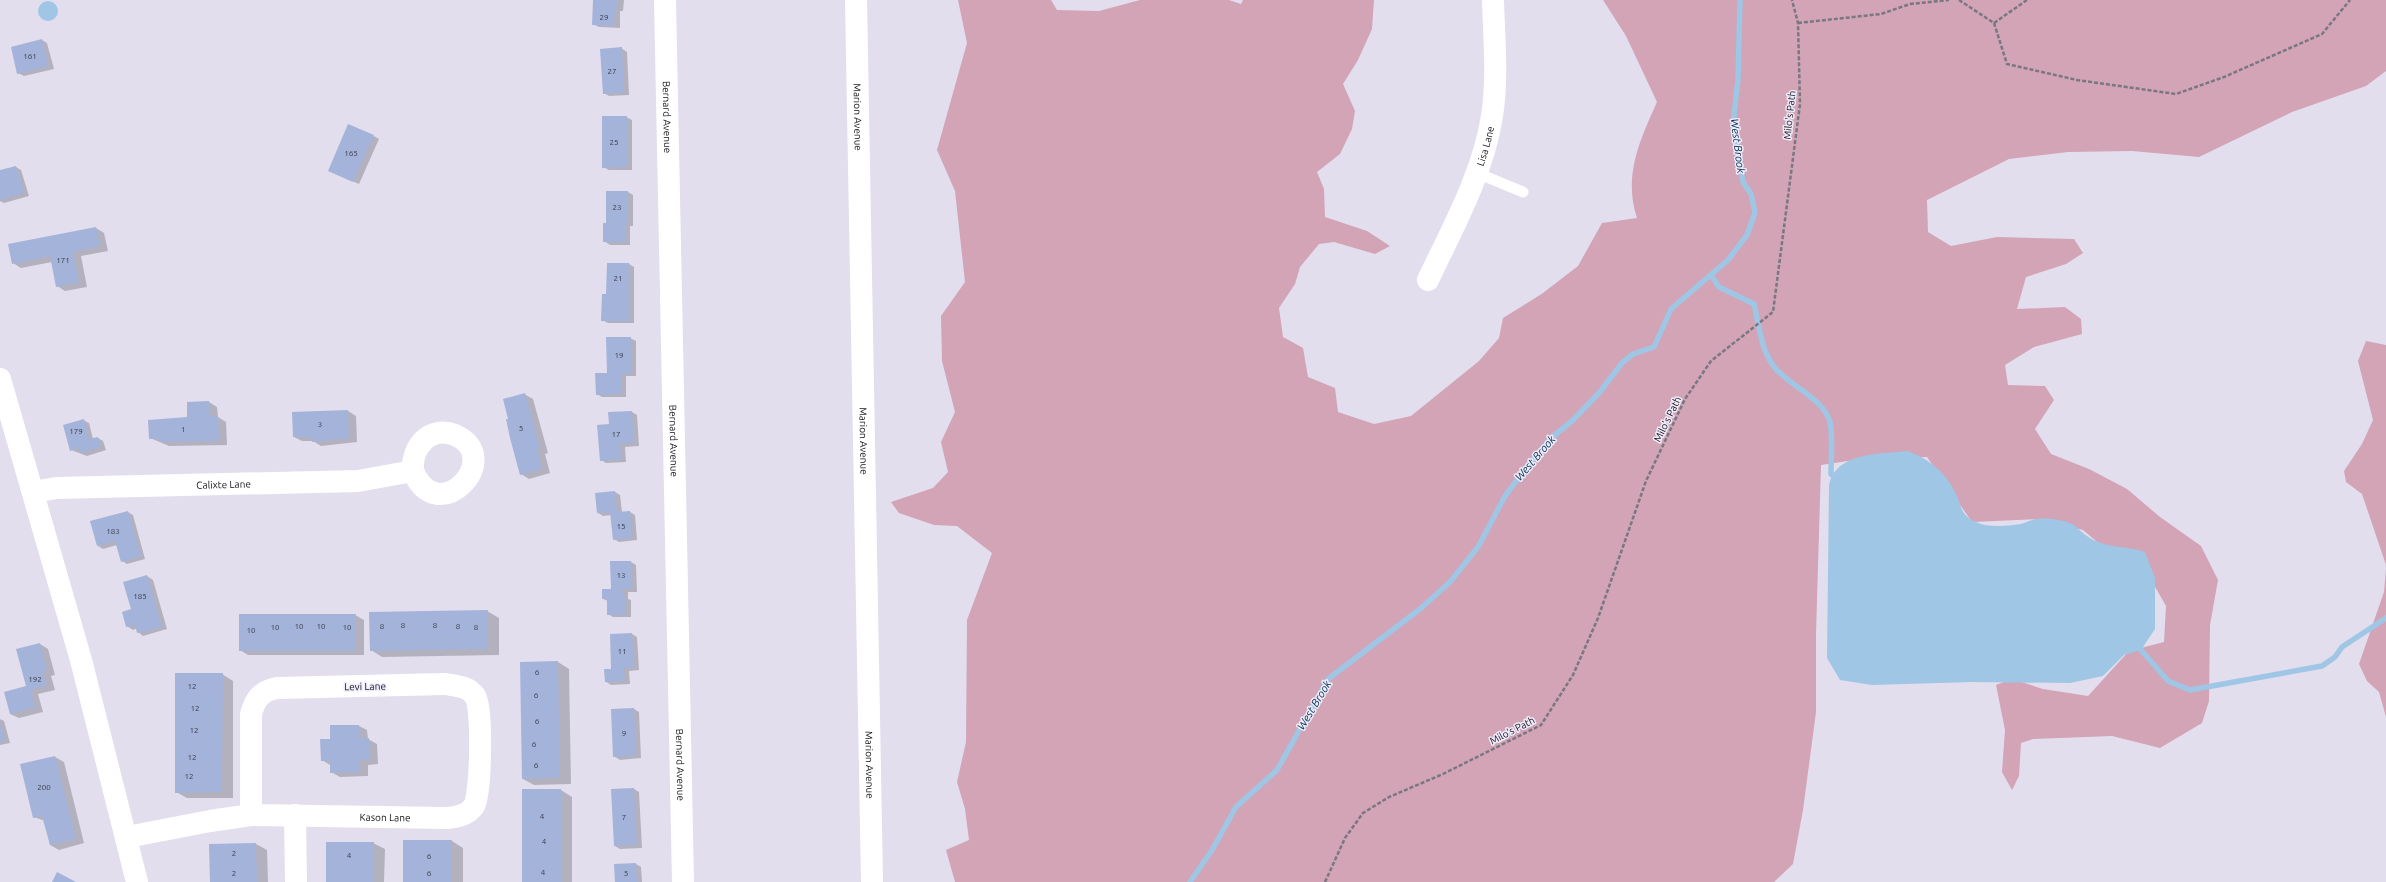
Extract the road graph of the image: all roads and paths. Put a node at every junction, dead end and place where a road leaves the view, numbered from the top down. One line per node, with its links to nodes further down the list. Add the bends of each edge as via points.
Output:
1 (665, 0): 23 (street, Bernard Avenue)
2 (856, 0): 24 (street, Marion Avenue)
3 (1493, 0): 11 (street, Lisa Lane, via 1494,93 1486,143)
4 (1792, 0): 9 (path, Milo's Path)
5 (1949, 0): 9 (path, via 1910,4 1880,14)
6 (1958, 0): 10 (path)
7 (2027, 0): 10 (path)
8 (2350, 0): 10 (path, via 2322,34 2176,94 2077,80 2007,64)
9 (1798, 23): 25 (path, Milo's Path, via 1800,104 1773,312 1711,361 1685,399 1646,481 1598,618 1573,675 1541,724 1443,774 1389,797 1363,813 1344,838)
10 (1994, 23)
11 (1477, 172): 12 (lane); 13 (street, Lisa Lane)
12 (1523, 192)
13 (1428, 280)
14 (0, 381): 16 (street)
15 (413, 471): 16 (street, Calixte Lane, via 358,481 56,488)
16 (34, 492): 20 (street, via 81,660)
17 (472, 808): 18 (street, Levi Lane, via 478,791 479,715 476,698 465,688 445,684 277,688 259,696 251,714); 19 (street, Kason Lane, via 461,815 447,818)
18 (252, 815): 19 (street, Kason Lane); 20 (street, Kason Lane)
19 (296, 815): 22 (street)
20 (126, 837): 21 (street)
21 (137, 882)
22 (296, 882)
23 (683, 882)
24 (872, 882)
25 (1325, 882)

